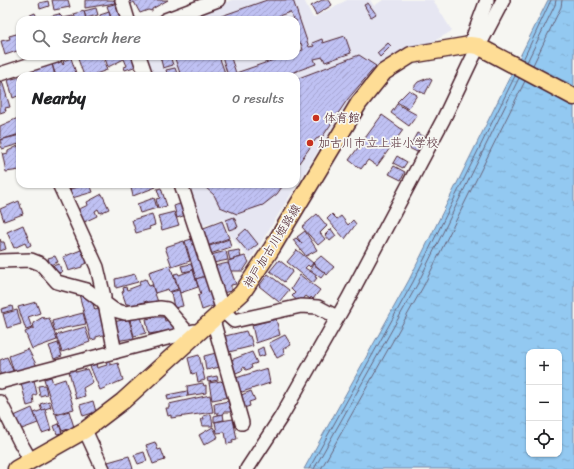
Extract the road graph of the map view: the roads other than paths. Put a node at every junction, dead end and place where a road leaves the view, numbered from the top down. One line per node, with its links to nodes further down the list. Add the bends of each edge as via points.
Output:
1 (122, 0): 5 (street)
2 (218, 0): 6 (street)
3 (487, 0): 7 (street)
4 (503, 0): 7 (street)
5 (127, 16)
6 (176, 16)
7 (480, 48): 12 (main road); 17 (street); 18 (main road, 神戸加古川姫路線, via 411,55 384,72 359,103 276,242 242,293)
8 (44, 60): 11 (street)
9 (140, 60): 10 (street)
10 (145, 72)
11 (0, 74)
12 (574, 97)
13 (61, 188): 16 (street, via 94,261)
14 (182, 188): 18 (street)
15 (0, 261): 16 (street, via 31,260 40,264 57,282 80,287)
16 (104, 304): 19 (street, via 125,313 167,309); 21 (street)
17 (337, 318): 18 (street, via 311,306 301,306 234,321); 30 (street)
18 (213, 320): 19 (street); 22 (main road, 神戸加古川姫路線); 25 (street)
19 (187, 332): 20 (street)
20 (157, 340): 21 (street); 22 (street, via 165,342 169,347)
21 (115, 352): 23 (street)
22 (166, 362): 26 (main road, 神戸加古川姫路線, via 123,401)
23 (0, 382)
24 (0, 402): 27 (street)
25 (242, 423)
26 (85, 430): 27 (main road, 神戸加古川姫路線); 29 (street)
27 (31, 461): 28 (main road, 神戸加古川姫路線)
28 (16, 469)
29 (103, 469)
30 (248, 469)

